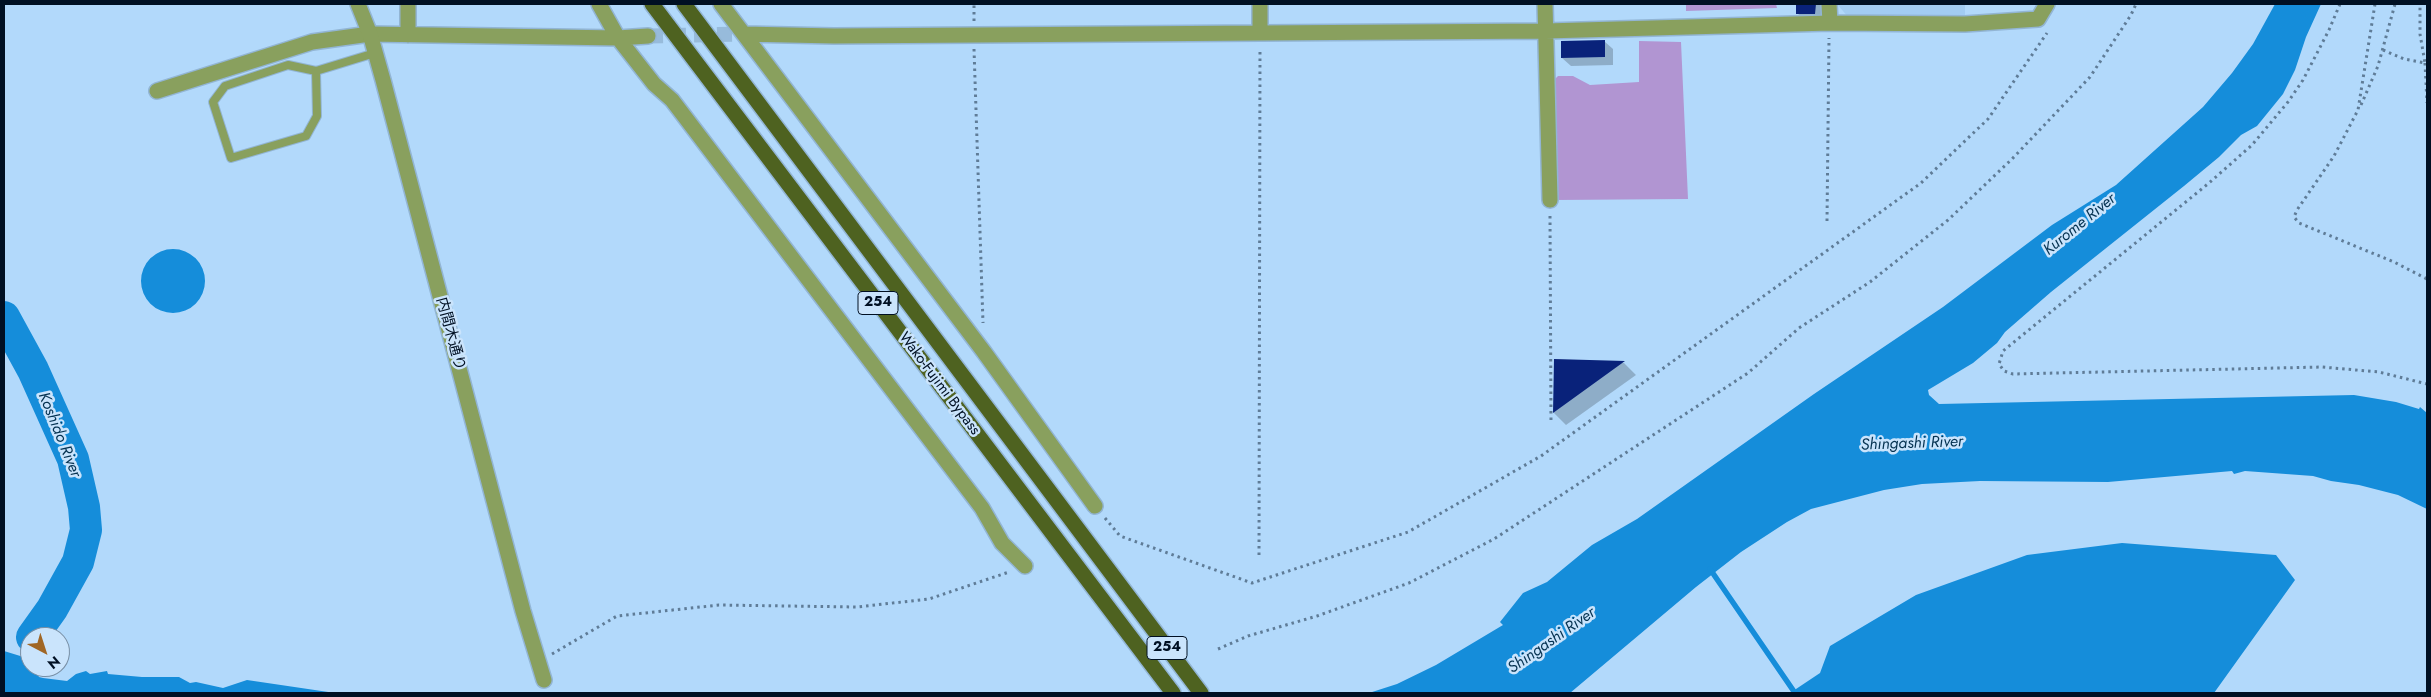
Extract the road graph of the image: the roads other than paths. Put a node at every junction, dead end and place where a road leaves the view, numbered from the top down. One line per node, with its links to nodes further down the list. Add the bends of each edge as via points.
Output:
1 (358, 4): 14 (street, 内間木通り)
2 (408, 4): 16 (street)
3 (600, 4): 18 (street)
4 (652, 4): 26 (highway, Wako-Fujimi Bypass / 254)
5 (684, 4): 27 (highway, Wako-Fujimi Bypass / 254)
6 (721, 4): 15 (street)
7 (1260, 4): 13 (street)
8 (1546, 4): 12 (street)
9 (1830, 4): 11 (street)
10 (2047, 4): 11 (street, via 2038,19 1966,24)
11 (1830, 23): 12 (street)
12 (1546, 31): 13 (street); 22 (street)
13 (1260, 32): 15 (street)
14 (370, 34): 16 (street); 19 (street, 内間木通り); 21 (street, via 312,42)
15 (744, 34): 23 (street, via 984,352)
16 (408, 35): 18 (street)
17 (648, 36): 18 (street)
18 (618, 38): 24 (street, via 654,84 672,100 982,508 1002,543)
19 (375, 53): 20 (lane); 25 (street, 内間木通り)
20 (316, 72): 20 (lane, via 317,116 306,136 231,158 213,102 226,86 288,65)
21 (157, 91)
22 (1550, 200)
23 (1095, 506)
24 (1025, 566)
25 (544, 680)
26 (1172, 693)
27 (1201, 693)

